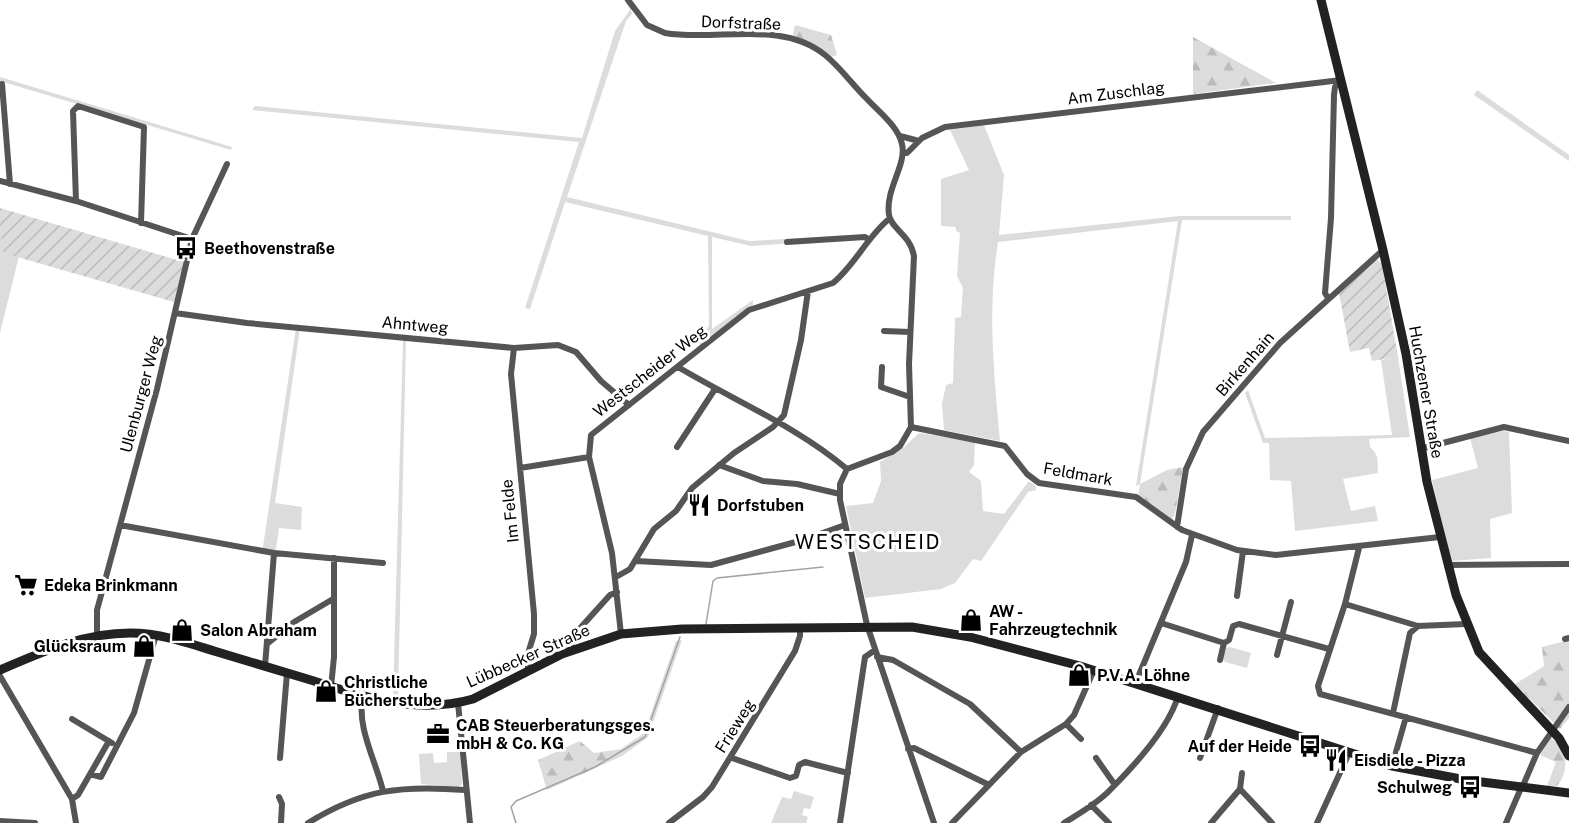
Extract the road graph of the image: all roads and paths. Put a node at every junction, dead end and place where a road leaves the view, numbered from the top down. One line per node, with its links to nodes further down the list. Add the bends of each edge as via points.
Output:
1 (628, 0): 5 (street, Dorfstraße, via 647,25 664,33 782,37 809,46 829,60)
2 (1321, 0): 3 (main road, Huchzener Straße)
3 (1341, 80): 6 (street, Am Zuschlag, via 958,125); 17 (main road, Huchzener Straße); 19 (street, via 1334,95 1325,286)
4 (2, 84): 10 (street)
5 (900, 136): 6 (street); 7 (street)
6 (918, 141): 7 (street, Am Zuschlag, via 908,153)
7 (903, 153): 12 (street, via 890,188)
8 (227, 164): 14 (street, Ulenburger Weg)
9 (0, 181): 10 (street)
10 (10, 184): 11 (street)
11 (76, 201): 13 (street); 13 (street, via 78,106 144,127)
12 (889, 219): 15 (street, Westscheider Weg); 22 (street, via 912,246)
13 (141, 223): 14 (street)
14 (192, 239): 20 (street, Ulenburger Weg)
15 (869, 240): 16 (street, via 865,237); 18 (street, Westscheider Weg, via 842,276)
16 (787, 242)
17 (1383, 250): 19 (street, Birkenhain); 33 (main road, Huchzener Straße, via 1406,354)
18 (808, 291): 24 (street, Westscheider Weg, via 749,310); 29 (street, via 795,373)
19 (1328, 298): 41 (street, Birkenhain, via 1280,343 1203,432 1186,470)
20 (175, 313): 23 (street, Ahntweg); 39 (street, Ulenburger Weg)
21 (884, 331): 22 (street)
22 (910, 333): 27 (street)
23 (513, 348): 28 (street, Ahntweg, via 547,344 567,347); 36 (street, Im Felde)
24 (678, 367): 26 (street); 28 (street, Westscheider Weg)
25 (882, 367): 27 (street, via 882,387)
26 (715, 389): 29 (street); 32 (street)
27 (910, 397): 30 (street)
28 (628, 405): 34 (street, Westscheider Weg, via 591,435)
29 (779, 421): 35 (street); 37 (street)
30 (911, 427): 37 (street, via 892,452); 41 (street, Feldmark, via 1005,446 1039,483 1136,497)
31 (1569, 441): 33 (street, via 1504,427)
32 (677, 447)
33 (1420, 448): 43 (main road, Huchzener Straße)
34 (589, 457): 36 (street); 52 (street)
35 (719, 465): 38 (street, via 763,481); 48 (street, via 654,529)
36 (520, 468): 77 (street, Im Felde, via 534,614 534,634 526,660)
37 (847, 469): 38 (street)
38 (840, 494): 40 (street)
39 (120, 525): 46 (street); 64 (street, Ulenburger Weg, via 97,610)
40 (845, 525): 48 (street, via 711,565); 60 (street)
41 (1177, 527): 42 (street, Feldmark)
42 (1192, 535): 45 (street, Feldmark); 58 (street)
43 (1440, 537): 44 (street, Feldmark); 51 (main road, Huchzener Straße)
44 (1359, 548): 45 (street, Feldmark, via 1276,555); 57 (street)
45 (1243, 550): 54 (street)
46 (274, 553): 47 (street); 68 (street)
47 (334, 558): 49 (street); 55 (street)
48 (636, 561): 52 (street)
49 (383, 563)
50 (1569, 564): 51 (street)
51 (1447, 565): 59 (main road, Huchzener Straße)
52 (616, 577): 53 (street)
53 (617, 592): 63 (street); 70 (street, via 573,636)
54 (1237, 596)
55 (333, 599): 68 (street); 81 (street)
56 (1291, 602): 66 (street)
57 (1345, 604): 61 (street); 69 (street)
58 (1161, 623): 67 (street); 80 (street)
59 (1466, 624): 61 (street); 91 (main road, Huchzener Straße, via 1479,652)
60 (867, 625): 62 (main road, Lübbecker Straße); 71 (street); 76 (main road, Lübbecker Straße, via 943,631)
61 (1418, 626): 87 (street, via 1410,633)
62 (800, 627): 63 (main road, Lübbecker Straße); 101 (street, Frieweg, via 795,651)
63 (621, 634): 70 (main road, Lübbecker Straße)
64 (97, 635): 65 (main road, Lübbecker Straße); 75 (main road, Lübbecker Straße, via 54,647)
65 (156, 635): 74 (main road, Lübbecker Straße); 94 (street, via 134,713)
66 (1282, 636): 67 (street, via 1239,624 1233,626 1229,640); 69 (street); 72 (street)
67 (1224, 643): 73 (street)
68 (267, 644): 74 (street)
69 (1329, 649): 87 (street, via 1318,686 1320,694)
70 (572, 650): 77 (main road, Lübbecker Straße)
71 (876, 653): 95 (street); 96 (street, via 970,704); 105 (street, via 865,657)
72 (1277, 655)
73 (1220, 660)
74 (265, 666): 78 (main road, Lübbecker Straße)
75 (0, 670)
76 (1094, 670): 80 (main road, Lübbecker Straße); 90 (street)
77 (529, 671): 84 (main road, Lübbecker Straße)
78 (287, 673): 81 (main road, Lübbecker Straße); 100 (street)
79 (0, 676): 116 (street)
80 (1136, 682): 82 (main road, Lübbecker Straße)
81 (331, 687): 83 (main road, Lübbecker Straße)
82 (1178, 695): 86 (main road, Lübbecker Straße); 109 (street, via 1158,734)
83 (363, 696): 84 (main road, Lübbecker Straße, via 405,706); 113 (street, via 364,726)
84 (458, 703): 112 (street)
85 (1569, 707): 91 (street)
86 (1218, 708): 97 (main road, Lübbecker Straße); 103 (street)
87 (1393, 713): 88 (street)
88 (1406, 717): 98 (street); 104 (street)
89 (72, 719): 93 (street)
90 (1066, 724): 92 (street); 96 (street)
91 (1552, 730): 98 (street); 99 (main road, Huchzener Straße)
92 (1081, 739)
93 (110, 741): 94 (street); 107 (street)
94 (118, 746): 107 (street, via 101,777)
95 (908, 749): 108 (street, via 914,748); 126 (street)
96 (1021, 752): 108 (street)
97 (1348, 753): 104 (main road, Lübbecker Straße); 132 (street)
98 (1537, 753): 110 (street)
99 (1569, 756)
100 (280, 758)
101 (732, 758): 105 (street, via 790,778 805,762); 124 (street, Frieweg, via 703,797)
102 (1096, 758): 109 (street)
103 (1200, 758)
104 (1392, 766): 110 (main road, Lübbecker Straße)
105 (848, 773): 125 (street)
106 (1242, 773): 111 (street)
107 (90, 774): 116 (street)
108 (987, 784): 127 (street)
109 (1115, 785): 117 (street)
110 (1521, 788): 114 (main road, Lübbecker Straße); 133 (street)
111 (1240, 789): 130 (street); 131 (street)
112 (465, 790): 113 (street, via 423,787); 123 (street)
113 (383, 791): 122 (street, via 346,801)
114 (1569, 793)
115 (279, 797): 121 (street)
116 (72, 799): 120 (street)
117 (1091, 805): 128 (street); 129 (street)
118 (0, 821): 119 (street)
119 (35, 823)
120 (76, 823)
121 (281, 823)
122 (308, 823)
123 (470, 823)
124 (669, 823)
125 (840, 823)
126 (934, 823)
127 (952, 823)
128 (1065, 823)
129 (1109, 823)
130 (1211, 823)
131 (1272, 823)
132 (1317, 823)
133 (1506, 823)

